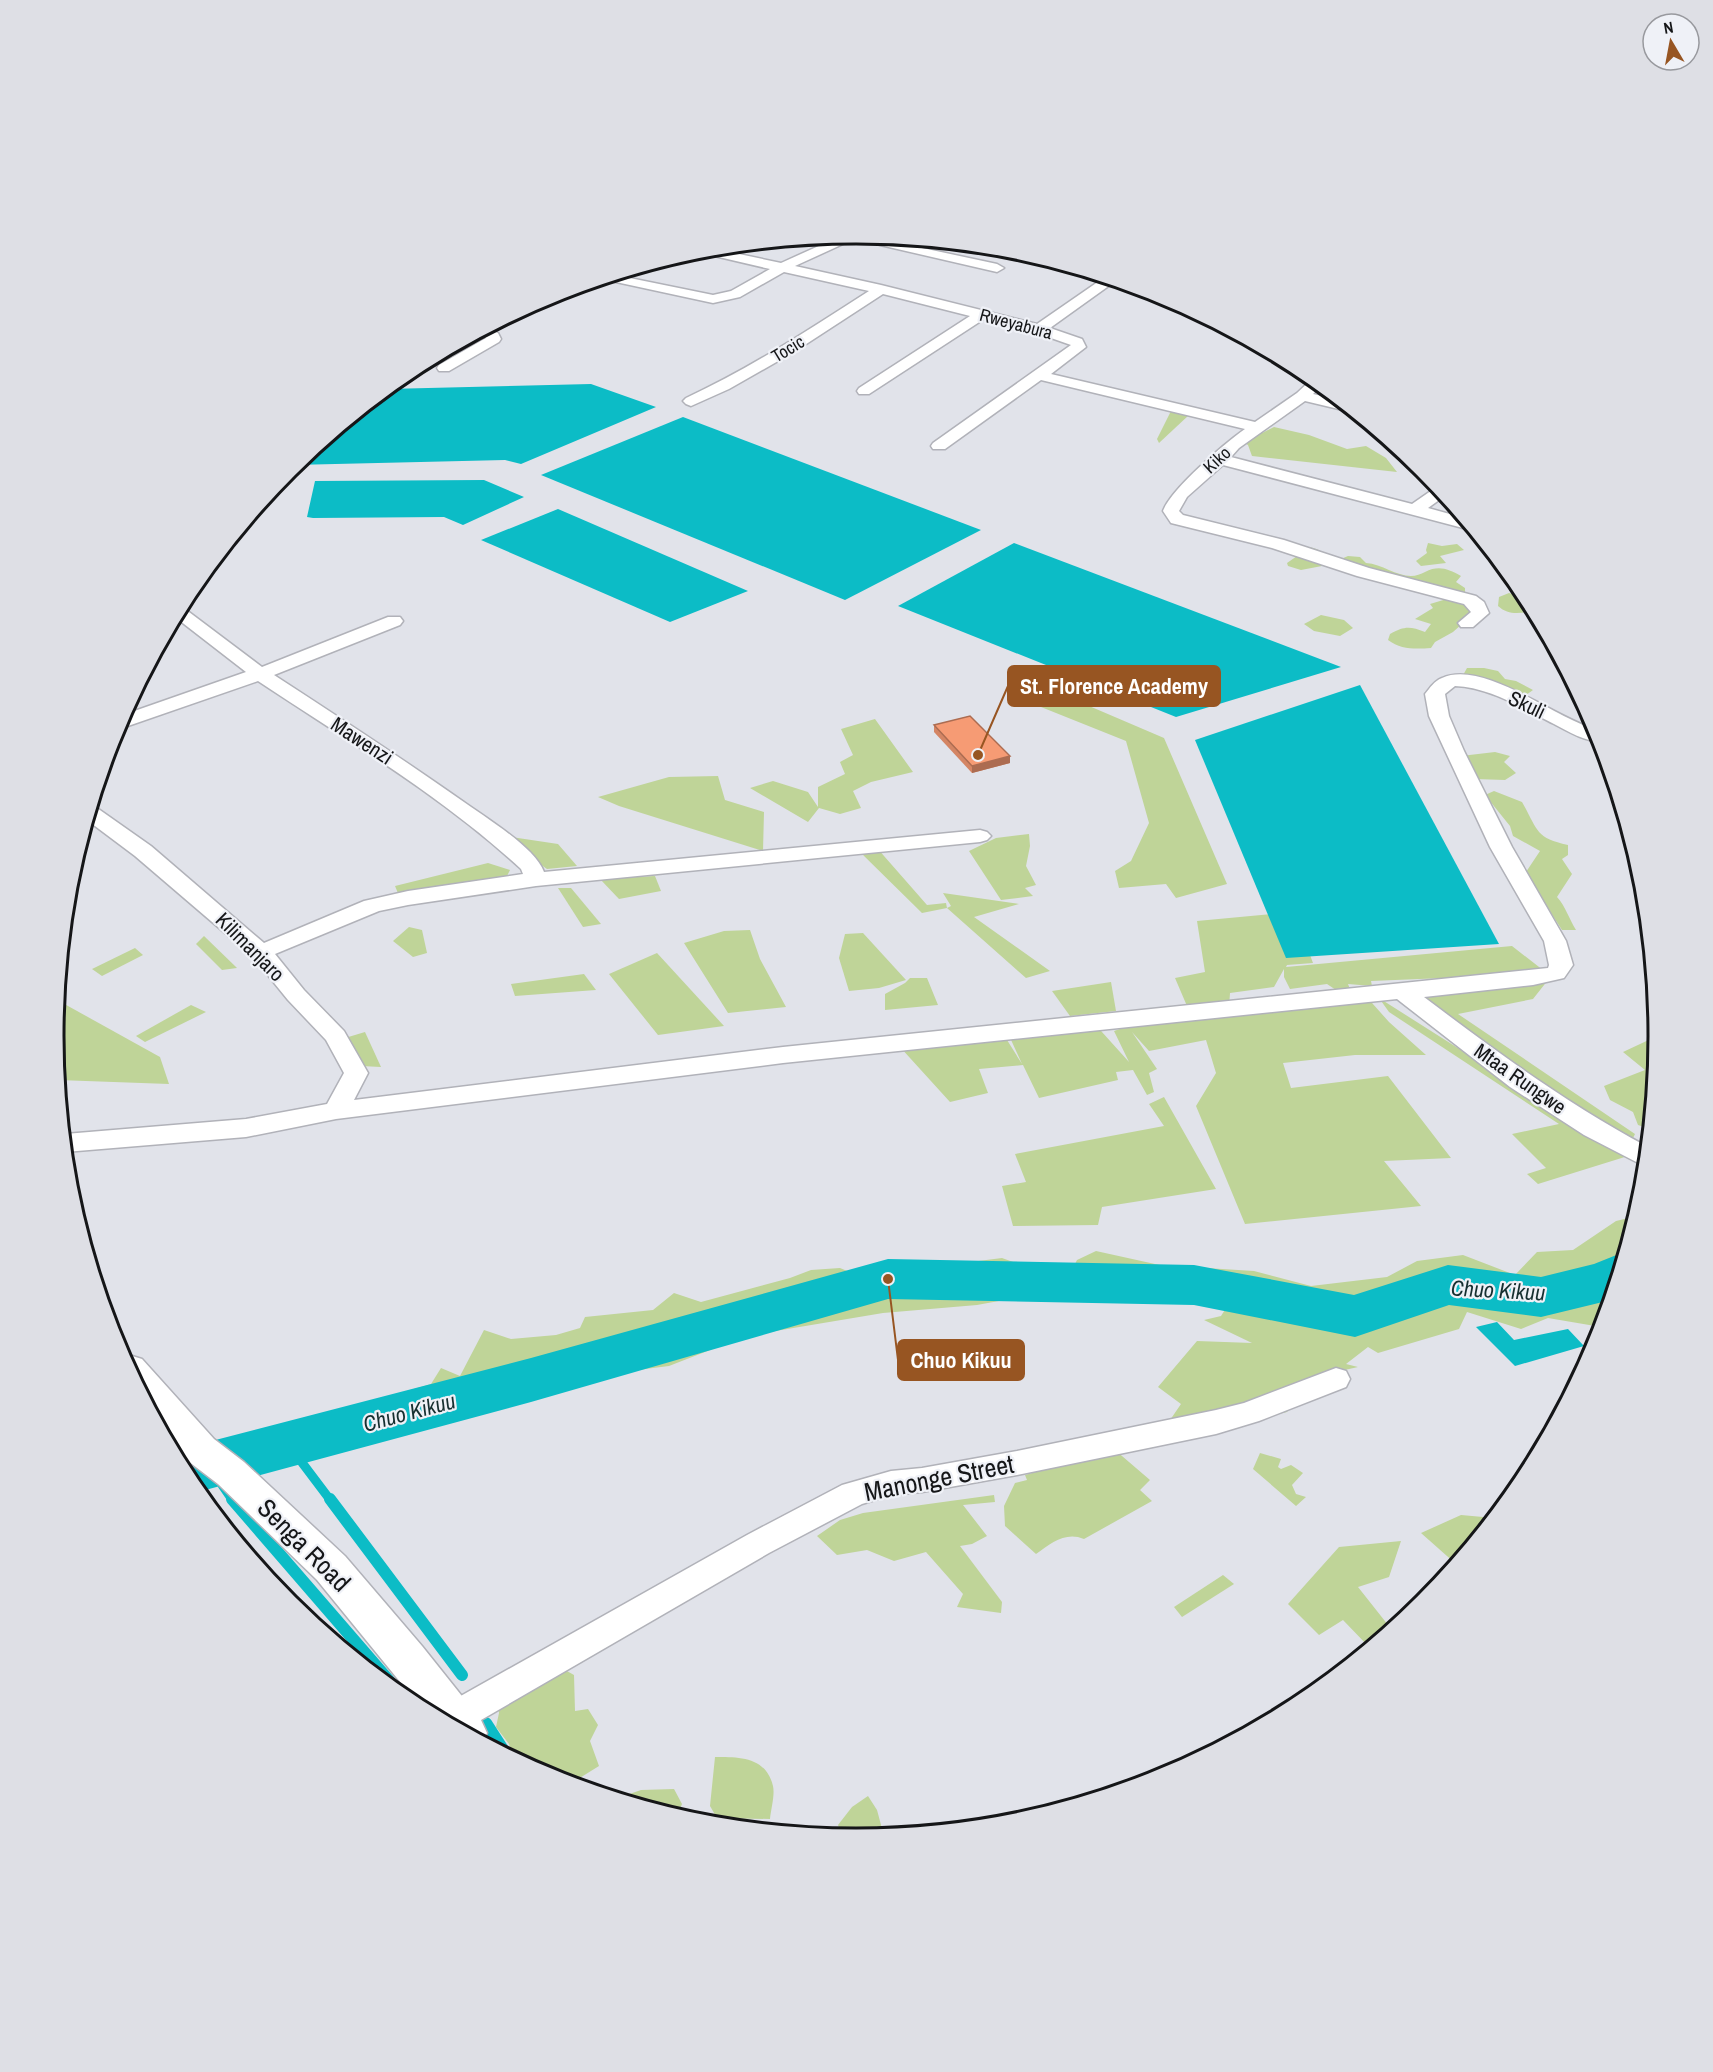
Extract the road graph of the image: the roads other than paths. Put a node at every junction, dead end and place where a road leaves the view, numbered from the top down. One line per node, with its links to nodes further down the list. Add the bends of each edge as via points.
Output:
1 (830, 245): 4 (street)
2 (904, 246): 5 (street)
3 (726, 255): 4 (street, Rweyabura)
4 (781, 268): 6 (street, via 735,294 713,299); 8 (street, Rweyabura)
5 (997, 268)
6 (622, 280)
7 (1104, 284): 10 (street)
8 (881, 290): 9 (street, Rweyabura); 17 (street, Tocic, via 789,349)
9 (981, 315): 10 (street, Rweyabura); 15 (street)
10 (1039, 329): 13 (street, Rweyabura, via 1077,342 1079,347)
11 (490, 335): 12 (street, via 494,339)
12 (444, 368)
13 (1037, 375): 19 (street); 20 (street, Rweyabura)
14 (1311, 387): 16 (street, Kiko)
15 (864, 391)
16 (1302, 396): 18 (street); 19 (street, Kiko)
17 (692, 401)
18 (1332, 403)
19 (1260, 428): 21 (street, Kiko, via 1233,445)
20 (939, 446)
21 (1220, 459): 23 (street); 27 (street, Kiko, via 1174,502 1171,511 1178,519 1470,600 1480,613)
22 (1435, 495): 23 (street)
23 (1415, 510): 24 (street)
24 (1458, 521)
25 (185, 617): 28 (street, Mawenzi)
26 (394, 621): 28 (street)
27 (1467, 623)
28 (260, 674): 29 (street); 33 (street, Mawenzi, via 497,835 531,866)
29 (132, 718)
30 (1588, 733): 35 (street, Skuli, via 1486,686 1453,680 1442,684 1436,694 1439,716 1501,847 1555,941 1562,965 1556,973 1533,978)
31 (96, 816): 34 (street, Kilimanjaro, via 143,850)
32 (980, 836): 33 (street)
33 (536, 879): 34 (street, via 372,906)
34 (261, 952): 36 (street, Kilimanjaro, via 336,1036 356,1072)
35 (1400, 990): 36 (street, via 783,1055); 38 (street, Mtaa Rungwe, via 1519,1081)
36 (336, 1111): 37 (street, via 246,1128)
37 (72, 1142)
38 (1639, 1154)
39 (1336, 1379): 42 (street, Manonge Street, via 1216,1422 996,1467 891,1483 853,1494 758,1544)
40 (149, 1391): 41 (street, Senga Road, via 201,1450 231,1473 331,1568)
41 (447, 1714)
42 (459, 1722)

